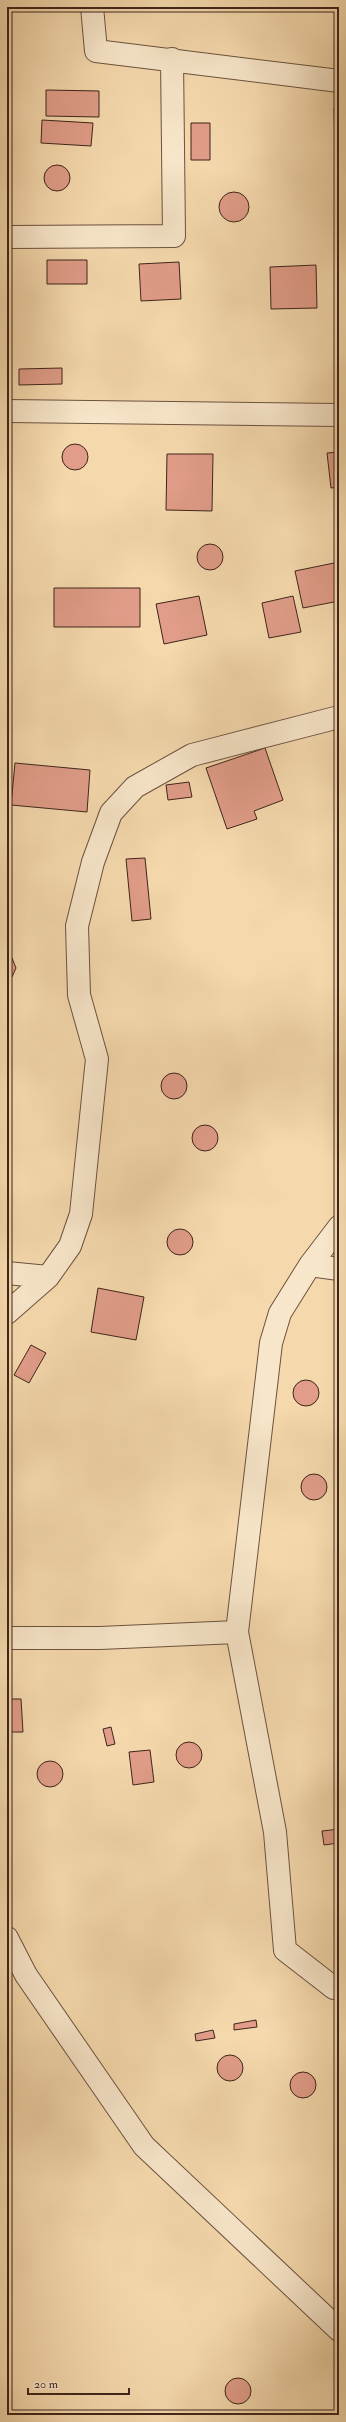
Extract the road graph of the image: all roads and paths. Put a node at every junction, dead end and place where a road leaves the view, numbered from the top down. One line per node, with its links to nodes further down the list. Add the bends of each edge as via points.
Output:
1 (92, 7): 2 (street, via 96,52)
2 (172, 59): 3 (street); 4 (street, via 174,236)
3 (339, 81)
4 (7, 237)
5 (7, 411): 6 (street)
6 (339, 415)
7 (339, 717): 12 (street, via 192,755 135,787 111,813 93,862 78,926 79,995 97,1059 81,1214 70,1246)
8 (339, 1227): 9 (street)
9 (310, 1265): 10 (street); 15 (street, via 280,1312 271,1343)
10 (339, 1269)
11 (7, 1273): 12 (street)
12 (48, 1277): 13 (street); 14 (street)
13 (7, 1294)
14 (7, 1313)
15 (237, 1632): 16 (street, via 100,1638); 18 (street, via 275,1832 285,1950 334,1988)
16 (7, 1638)
17 (7, 1938): 19 (street, via 26,1975 144,2146)
18 (339, 1987)
19 (339, 2330)

